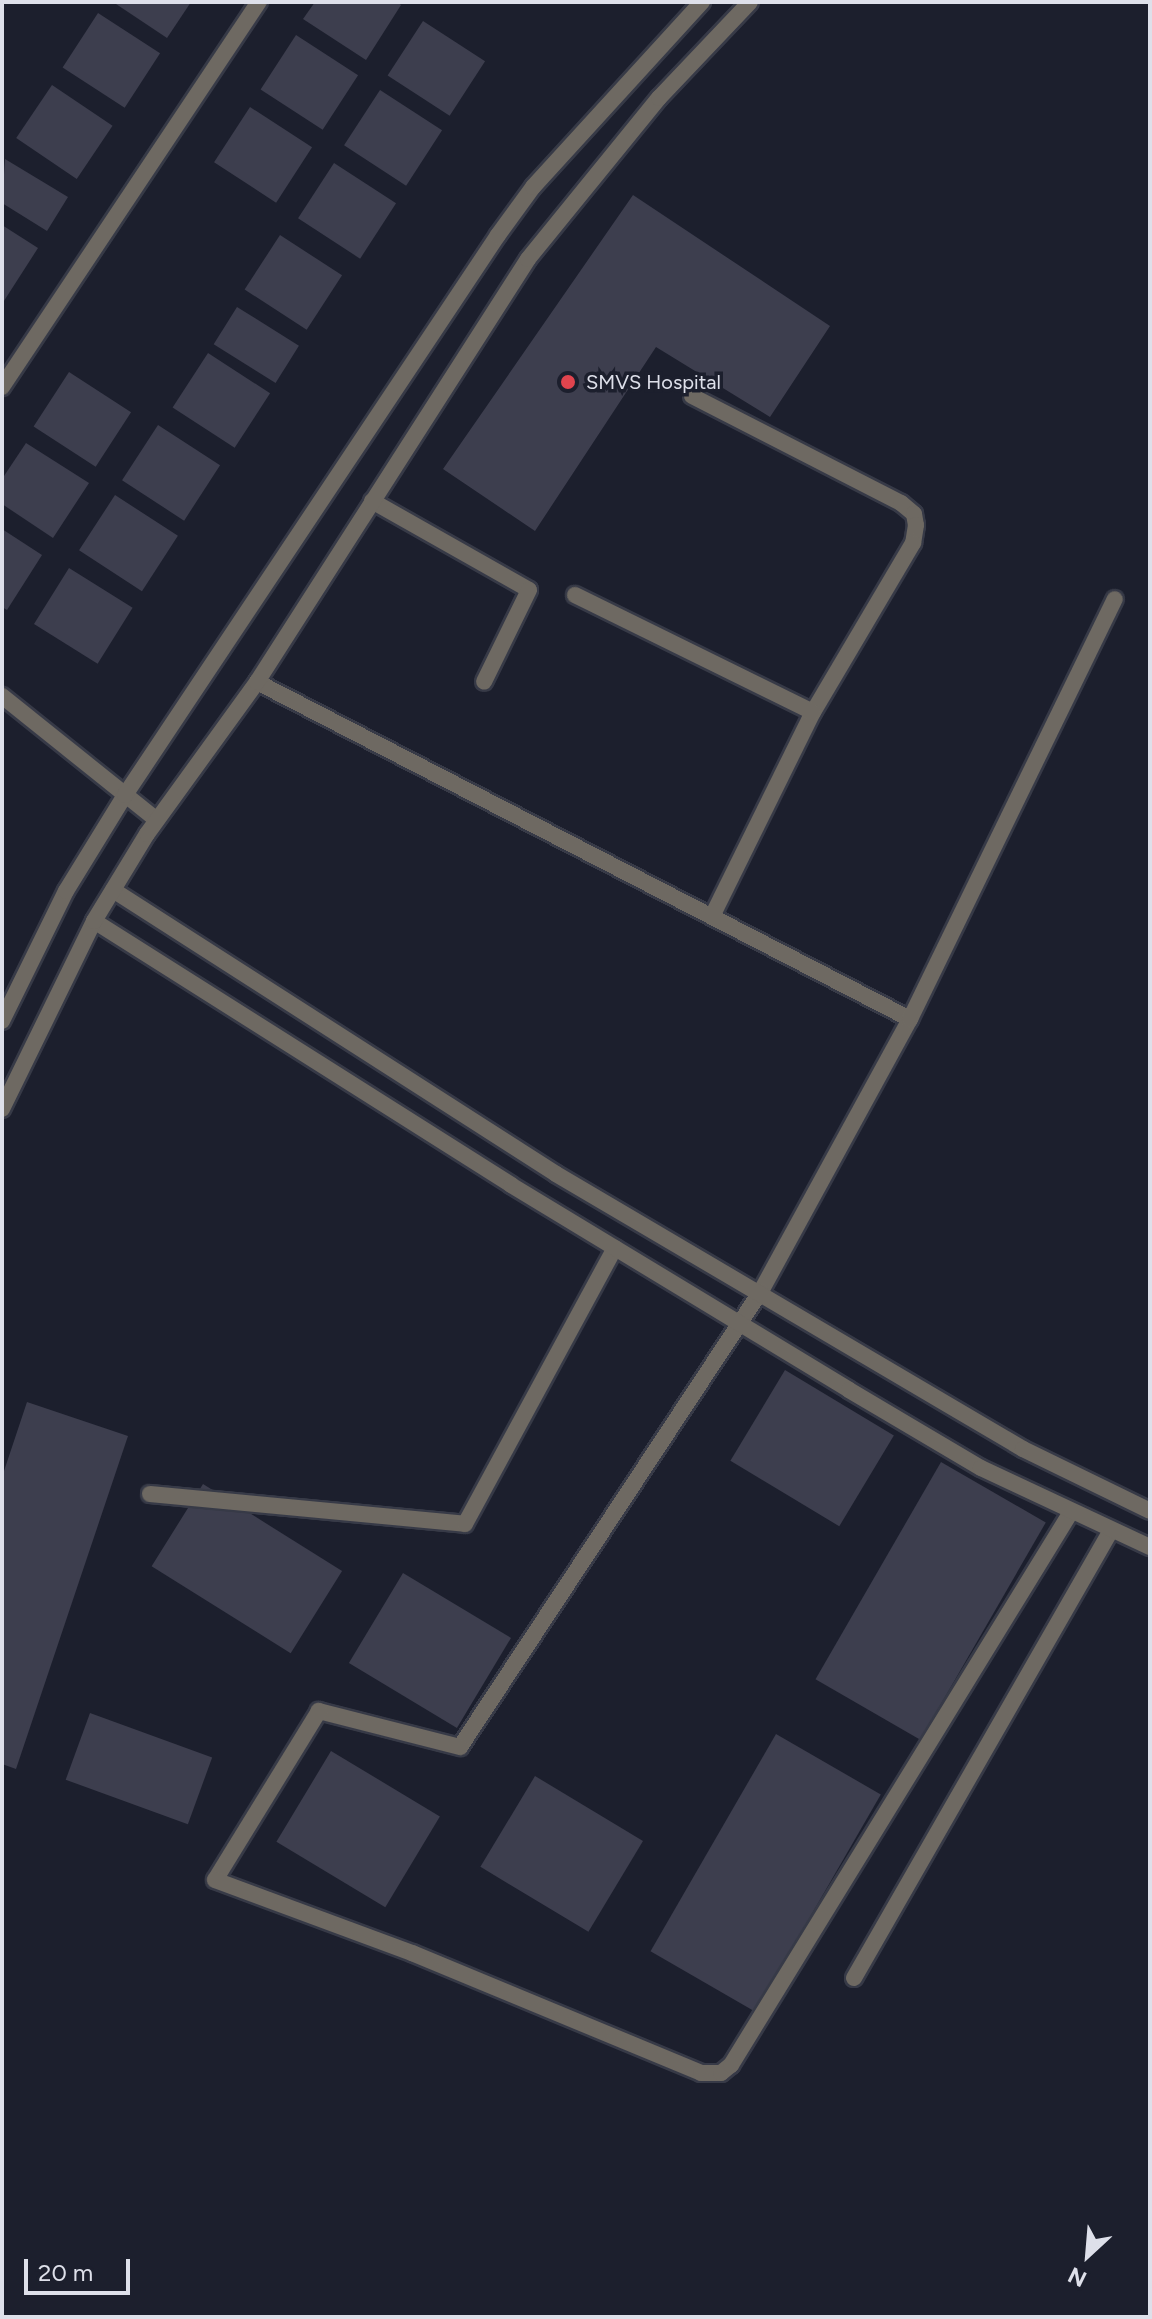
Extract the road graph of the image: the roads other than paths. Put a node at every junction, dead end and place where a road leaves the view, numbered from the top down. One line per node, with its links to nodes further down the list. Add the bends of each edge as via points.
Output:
1 (259, 2): 4 (street)
2 (702, 2): 13 (street, via 524,199)
3 (750, 2): 6 (street, via 561,213)
4 (2, 387)
5 (692, 396): 12 (street, via 914,514 913,543)
6 (372, 501): 9 (street); 10 (street, via 529,590)
7 (575, 595): 12 (street)
8 (1115, 599): 18 (street)
9 (257, 682): 14 (street); 16 (street)
10 (484, 682)
11 (2, 696): 13 (street)
12 (813, 712): 16 (street)
13 (125, 795): 14 (street); 19 (street, via 66,891)
14 (157, 820): 15 (street)
15 (113, 890): 17 (street); 22 (street, via 556,1174)
16 (713, 914): 18 (street)
17 (94, 921): 20 (street); 21 (street)
18 (910, 1019): 22 (street)
19 (2, 1021)
20 (2, 1109)
21 (615, 1248): 23 (street); 24 (street, via 465,1524)
22 (761, 1291): 23 (street); 25 (street, via 1023,1449)
23 (741, 1321): 26 (street, via 968,1460); 26 (street, via 460,1747 319,1711 215,1880 412,1953 701,2073 721,2073 731,2065)
24 (150, 1494)
25 (1150, 1511)
26 (1071, 1512): 27 (street)
27 (1110, 1532): 28 (street); 29 (street)
28 (1150, 1547)
29 (854, 1978)

